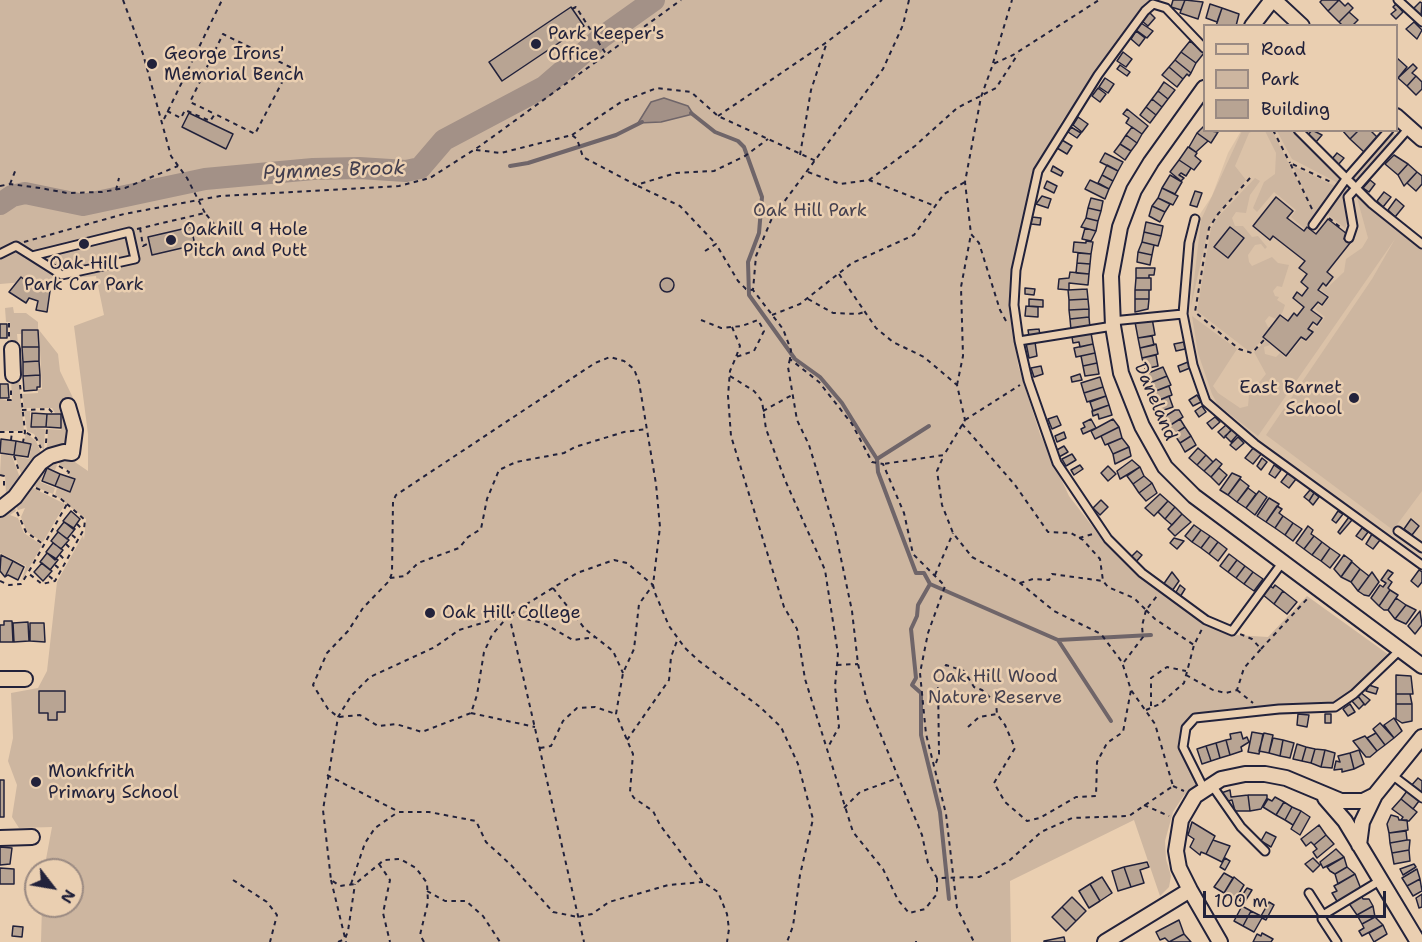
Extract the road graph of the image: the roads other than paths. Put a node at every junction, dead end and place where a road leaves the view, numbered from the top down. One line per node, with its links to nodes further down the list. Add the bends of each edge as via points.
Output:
1 (1273, 0): 4 (street); 5 (street)
2 (1398, 0): 3 (lane)
3 (1422, 22)
4 (1254, 24)
5 (1300, 24)
6 (1203, 47): 23 (lane, via 1166,8 1153,4 1098,75 1038,171 1016,270 1014,305)
7 (1203, 89): 22 (street, Daneland, via 1150,162 1120,226 1111,276)
8 (1400, 121): 12 (street)
9 (1300, 132): 13 (lane)
10 (1387, 132): 13 (lane)
11 (1392, 132): 14 (lane)
12 (1422, 139)
13 (1346, 179): 14 (lane); 16 (lane)
14 (1355, 187): 17 (lane, via 1348,197 1353,226); 18 (lane)
15 (1194, 219): 21 (lane)
16 (1315, 222)
17 (1350, 236)
18 (1422, 244)
19 (0, 254): 20 (lane, via 16,246)
20 (32, 256): 20 (lane, via 62,275 135,259 129,232)
21 (1183, 314): 22 (lane); 29 (lane, via 1193,365 1206,402 1255,444)
22 (1112, 324): 23 (lane); 28 (street, Daneland, via 1121,373 1142,426 1165,466 1194,496)
23 (1019, 341): 28 (lane, via 1028,380 1057,463 1120,553 1162,589 1206,620 1232,631)
24 (68, 406): 25 (street, via 75,430 72,453 50,456 40,463)
25 (0, 509)
26 (1398, 531): 27 (lane)
27 (1422, 548)
28 (1282, 563): 30 (street, Daneland)
29 (1422, 566)
30 (1401, 650): 31 (street, Daneland); 36 (lane, via 1335,707 1195,718 1186,729 1183,747)
31 (1422, 666)
32 (0, 679): 33 (street)
33 (25, 679)
34 (1422, 737): 35 (street)
35 (1392, 774): 37 (street); 39 (lane)
36 (1208, 786): 38 (street, via 1231,776 1265,774 1286,778); 43 (lane); 45 (street, via 1187,807 1181,820 1176,851)
37 (1375, 795): 38 (street, via 1352,802); 42 (street, via 1362,822)
38 (1323, 796): 42 (street)
39 (1422, 798)
40 (32, 837): 41 (street)
41 (0, 838)
42 (1359, 845): 44 (street)
43 (1265, 851)
44 (1381, 880): 47 (lane); 51 (street)
45 (1190, 890): 48 (street); 49 (street)
46 (1309, 893): 47 (lane)
47 (1323, 915): 50 (lane)
48 (1112, 940)
49 (1216, 940)
50 (1337, 942)
51 (1418, 942)

